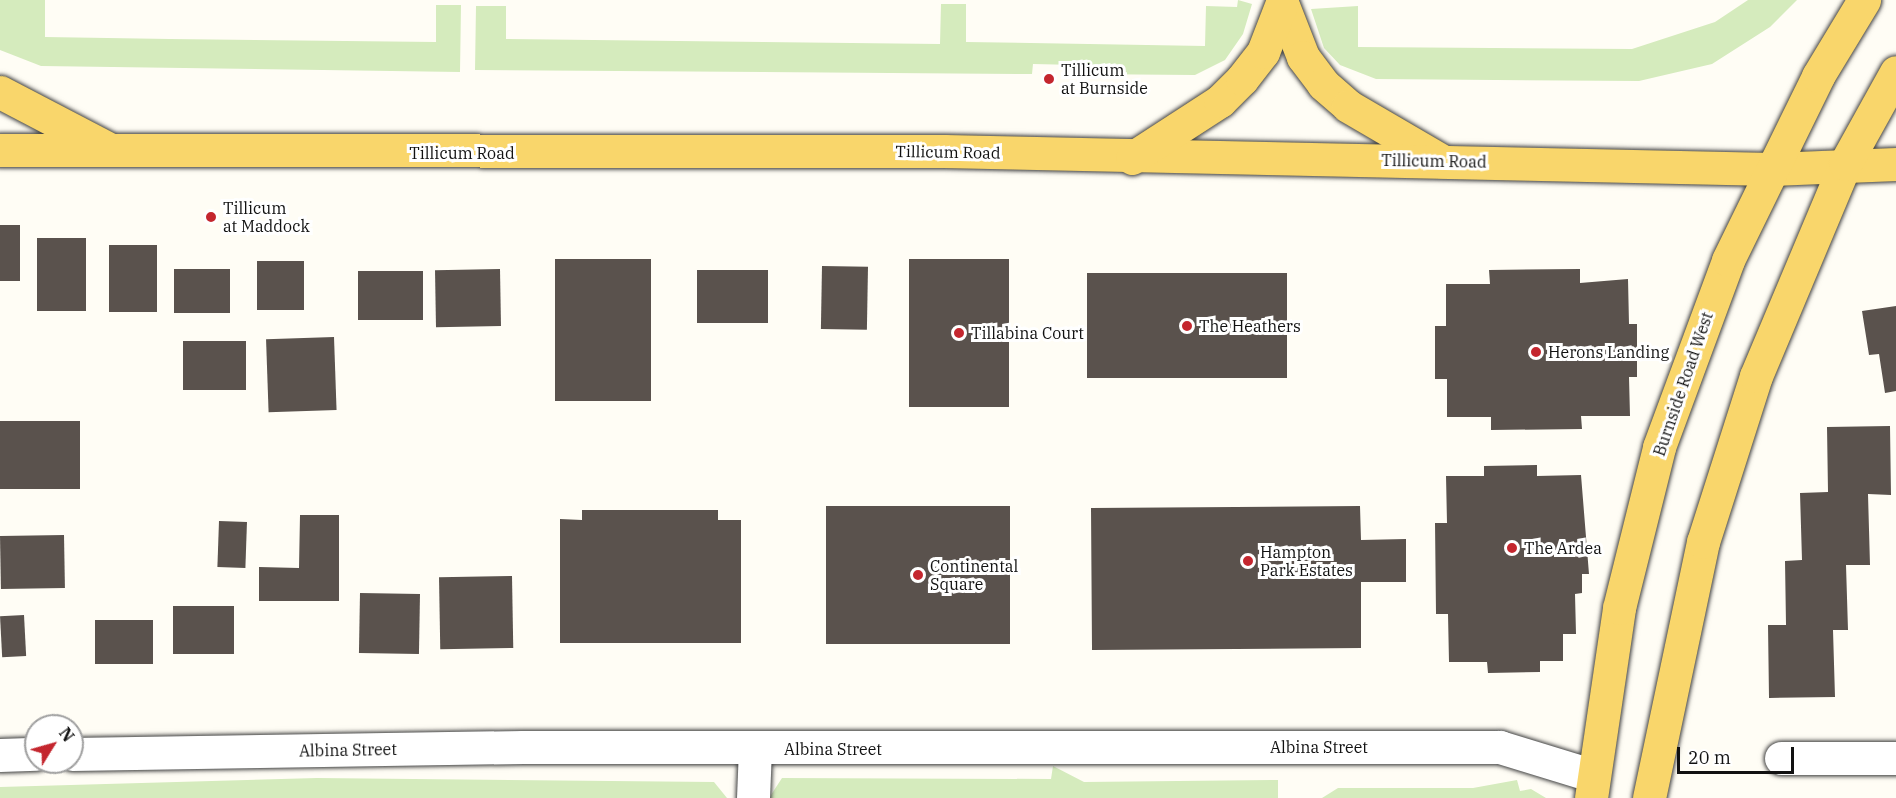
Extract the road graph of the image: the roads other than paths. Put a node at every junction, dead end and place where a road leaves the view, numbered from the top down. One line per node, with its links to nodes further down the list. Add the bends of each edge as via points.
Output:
1 (1864, 0): 10 (main road, Burnside Road West)
2 (1896, 72): 8 (main road)
3 (0, 92): 5 (main road)
4 (0, 150): 5 (main road, Tillicum Road)
5 (114, 151): 6 (main road, Tillicum Road, via 944,151)
6 (1132, 158): 7 (main road, Tillicum Road); 7 (main road, via 1220,101 1242,79 1263,52 1282,3 1303,57 1323,84 1348,106)
7 (1443, 161): 10 (main road, Tillicum Road)
8 (1845, 164): 9 (main road, Tillicum Road); 10 (main road, Tillicum Road); 19 (main road, via 1756,376 1703,542)
9 (1896, 164)
10 (1772, 169): 17 (main road, Burnside Road West, via 1728,260 1659,447 1619,608)
11 (755, 749): 13 (street, Albina Street); 17 (street, Albina Street, via 1500,747); 18 (street)
12 (24, 754): 14 (street)
13 (84, 754)
14 (0, 755)
15 (1781, 758): 16 (street)
16 (1896, 758)
17 (1591, 786)
18 (753, 798)
19 (1649, 798)

